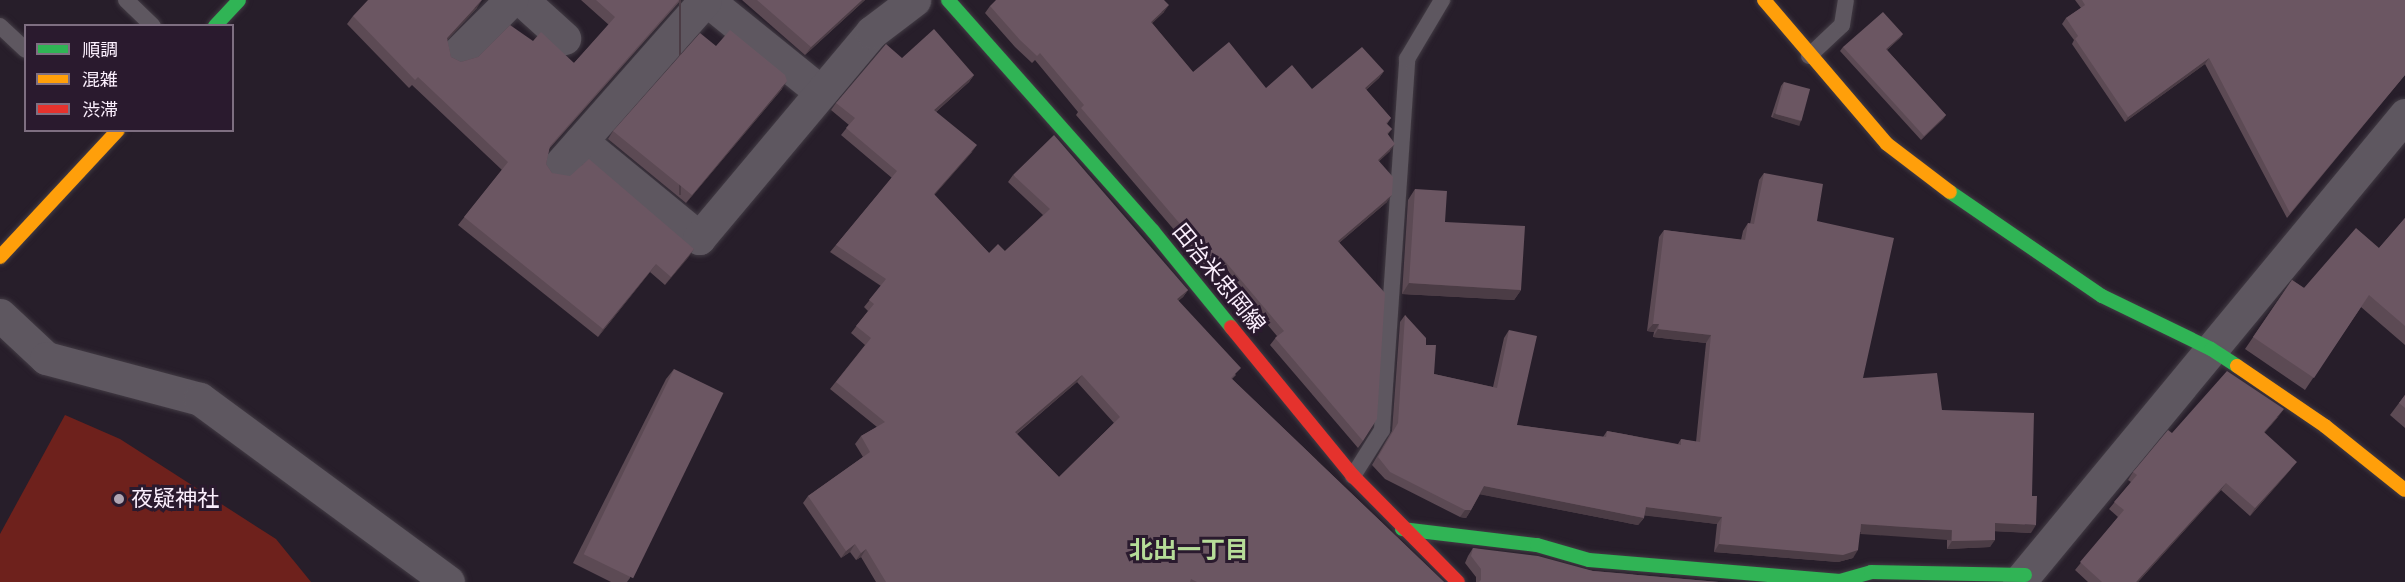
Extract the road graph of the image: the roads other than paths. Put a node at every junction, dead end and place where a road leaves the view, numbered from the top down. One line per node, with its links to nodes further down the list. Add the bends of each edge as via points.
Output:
1 (126, 0): 11 (lane)
2 (238, 0): 12 (street)
3 (511, 0): 16 (street)
4 (522, 0): 14 (street)
5 (706, 0): 18 (street); 21 (street)
6 (915, 0): 18 (street, via 872,32)
7 (948, 0): 26 (street, 田治米忠岡線, via 1153,231)
8 (1442, 0): 26 (lane, via 1407,59 1382,430)
9 (1764, 0): 17 (street)
10 (1846, 0): 17 (lane, via 1842,25)
11 (151, 24)
12 (217, 24)
13 (0, 26): 15 (lane)
14 (564, 38)
15 (24, 48)
16 (459, 52)
17 (1809, 56): 25 (street, via 1887,144 1989,221 2102,296)
18 (821, 92): 21 (street, via 699,238)
19 (2405, 114): 25 (street)
20 (115, 132): 23 (street)
21 (581, 141): 22 (street)
22 (558, 167)
23 (0, 257)
24 (0, 315): 30 (street, via 46,358 200,399)
25 (2211, 349): 27 (street, via 2325,426); 29 (street)
26 (1353, 476): 28 (street, 田治米忠岡線)
27 (2405, 490)
28 (1402, 529): 29 (street, via 1537,545 1589,560 1840,581 1871,572); 31 (street, 田治米忠岡線)
29 (2033, 576)
30 (448, 582)
31 (1458, 582)

